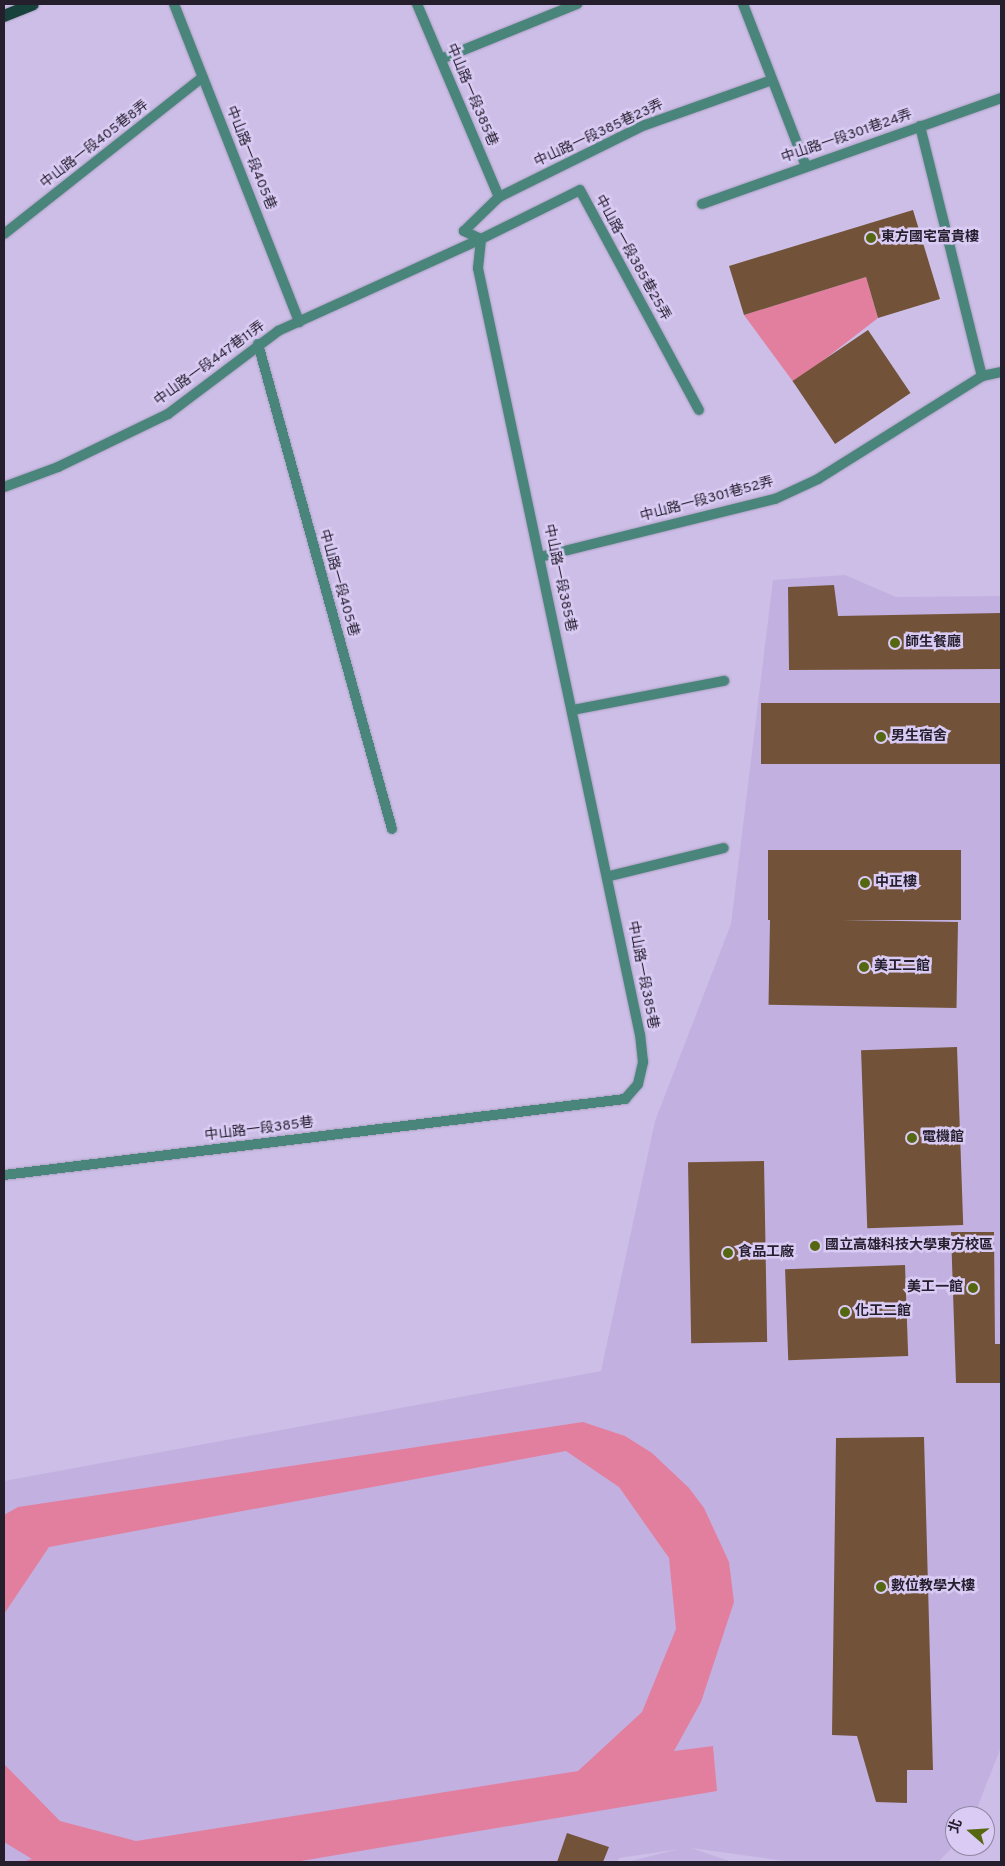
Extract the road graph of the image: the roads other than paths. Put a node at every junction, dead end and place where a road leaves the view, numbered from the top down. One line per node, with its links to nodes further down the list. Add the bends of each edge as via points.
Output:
1 (33, 4): 6 (main road)
2 (174, 4): 8 (lane, 中山路一段405巷)
3 (417, 4): 7 (lane, 中山路一段385巷)
4 (577, 4): 7 (lane)
5 (743, 4): 9 (lane)
6 (4, 16)
7 (440, 59): 13 (lane, 中山路一段385巷)
8 (203, 77): 15 (lane, 中山路一段405巷8弄); 17 (lane, 中山路一段405巷)
9 (769, 81): 12 (lane); 13 (lane, 中山路一段385巷23弄, via 645,125)
10 (1001, 98): 11 (lane, 中山路一段301巷24弄)
11 (920, 126): 12 (lane, 中山路一段301巷24弄); 20 (lane)
12 (805, 164): 14 (lane, 中山路一段301巷24弄)
13 (499, 197): 16 (lane, via 464,232)
14 (702, 204)
15 (4, 234)
16 (481, 239): 17 (lane, 中山路一段447巷11弄); 21 (lane, 中山路一段385巷25弄, via 580,190); 23 (lane, 中山路一段385巷, via 478,268)
17 (299, 322): 18 (lane, 中山路一段447巷11弄)
18 (258, 344): 22 (lane, 中山路一段447巷11弄, via 168,414 58,468); 26 (lane, 中山路一段405巷)
19 (1001, 372): 20 (lane, 中山路一段301巷52弄)
20 (982, 376): 23 (lane, 中山路一段301巷52弄, via 818,479 775,499)
21 (699, 410)
22 (4, 487)
23 (540, 557): 25 (lane, 中山路一段385巷)
24 (724, 681): 25 (lane)
25 (573, 710): 28 (lane, 中山路一段385巷)
26 (392, 829)
27 (724, 848): 28 (lane)
28 (610, 876): 29 (lane, 中山路一段385巷, via 642,1062 638,1084 625,1099)
29 (4, 1175)

